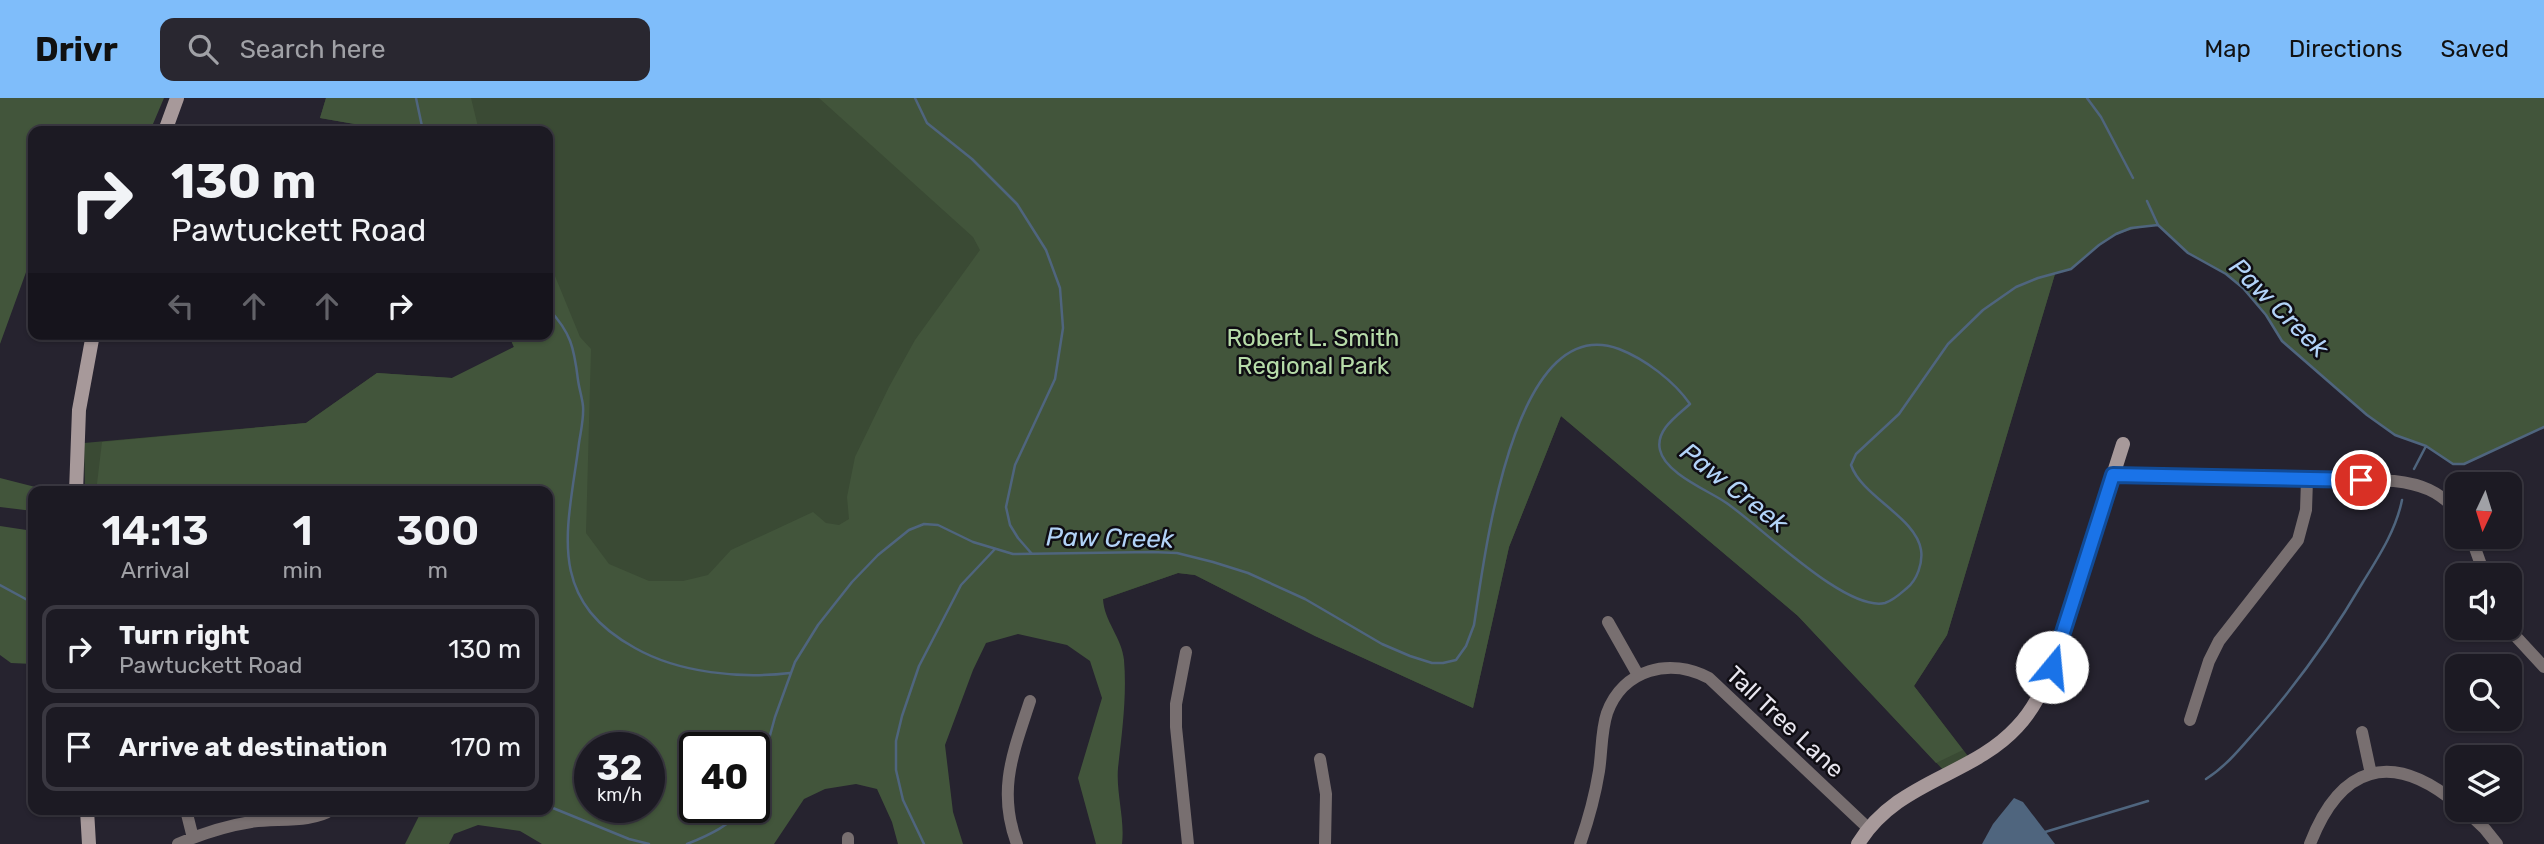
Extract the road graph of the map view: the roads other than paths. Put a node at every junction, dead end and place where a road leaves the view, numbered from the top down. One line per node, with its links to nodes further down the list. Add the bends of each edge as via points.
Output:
1 (177, 98): 2 (street)
2 (167, 126)
3 (92, 340): 7 (street, via 79,410)
4 (2123, 444): 5 (street)
5 (2113, 475): 6 (street); 24 (street, via 2052,667 2028,714 1994,746 1917,788)
6 (2307, 480): 8 (street, via 2413,483); 15 (street, via 2298,540 2220,641)
7 (76, 486)
8 (2445, 500)
9 (1608, 622): 13 (street)
10 (2519, 640): 12 (street)
11 (1186, 652): 29 (street, via 1176,727)
12 (2544, 667)
13 (1638, 675): 24 (street, Tall Tree Lane, via 1677,667 1709,678); 31 (street, via 1607,713 1595,792)
14 (1030, 701): 28 (street, via 1006,789)
15 (2190, 720)
16 (2362, 732): 18 (street)
17 (1320, 759): 30 (street, via 1326,794)
18 (2371, 774): 19 (street, via 2412,775); 33 (street, via 2349,785 2328,806)
19 (2445, 794)
20 (88, 815): 26 (street)
21 (187, 815): 25 (street)
22 (320, 815): 25 (street, via 249,822)
23 (2478, 822): 34 (street)
24 (1868, 828): 32 (street)
25 (193, 838): 27 (street)
26 (89, 844)
27 (178, 844)
28 (1017, 844)
29 (1188, 844)
30 (1325, 844)
31 (1580, 844)
32 (1858, 844)
33 (2309, 844)
34 (2497, 844)

